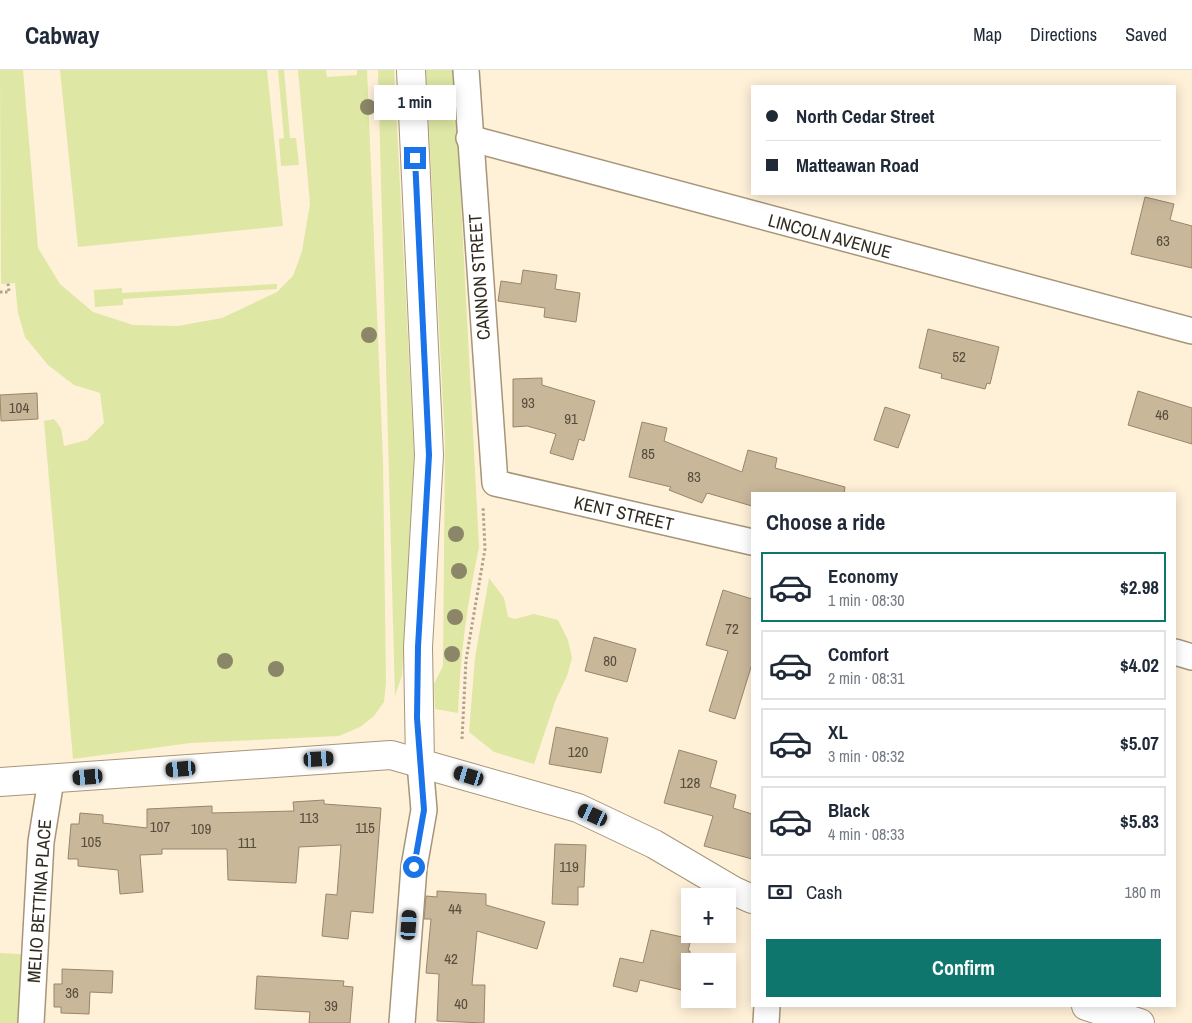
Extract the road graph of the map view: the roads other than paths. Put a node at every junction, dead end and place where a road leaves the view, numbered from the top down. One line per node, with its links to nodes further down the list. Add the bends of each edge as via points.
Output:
1 (411, 70): 9 (street, via 429,455 418,647)
2 (466, 70): 3 (street, CANNON STREET)
3 (469, 138): 4 (street, LINCOLN AVENUE); 5 (street, CANNON STREET)
4 (1192, 331)
5 (495, 483): 6 (street, KENT STREET)
6 (751, 542)
7 (1176, 652): 8 (street)
8 (1192, 657)
9 (420, 763): 10 (street, via 391,755); 12 (street, via 578,808 654,844); 16 (street, via 424,810 414,867)
10 (51, 780): 11 (street); 15 (street, MELIO BETTINA PLACE, via 42,842)
11 (0, 782)
12 (751, 899)
13 (768, 1007): 17 (street)
14 (1089, 1007): 18 (street)
15 (31, 1023)
16 (402, 1023)
17 (766, 1023)
18 (1140, 1023)

